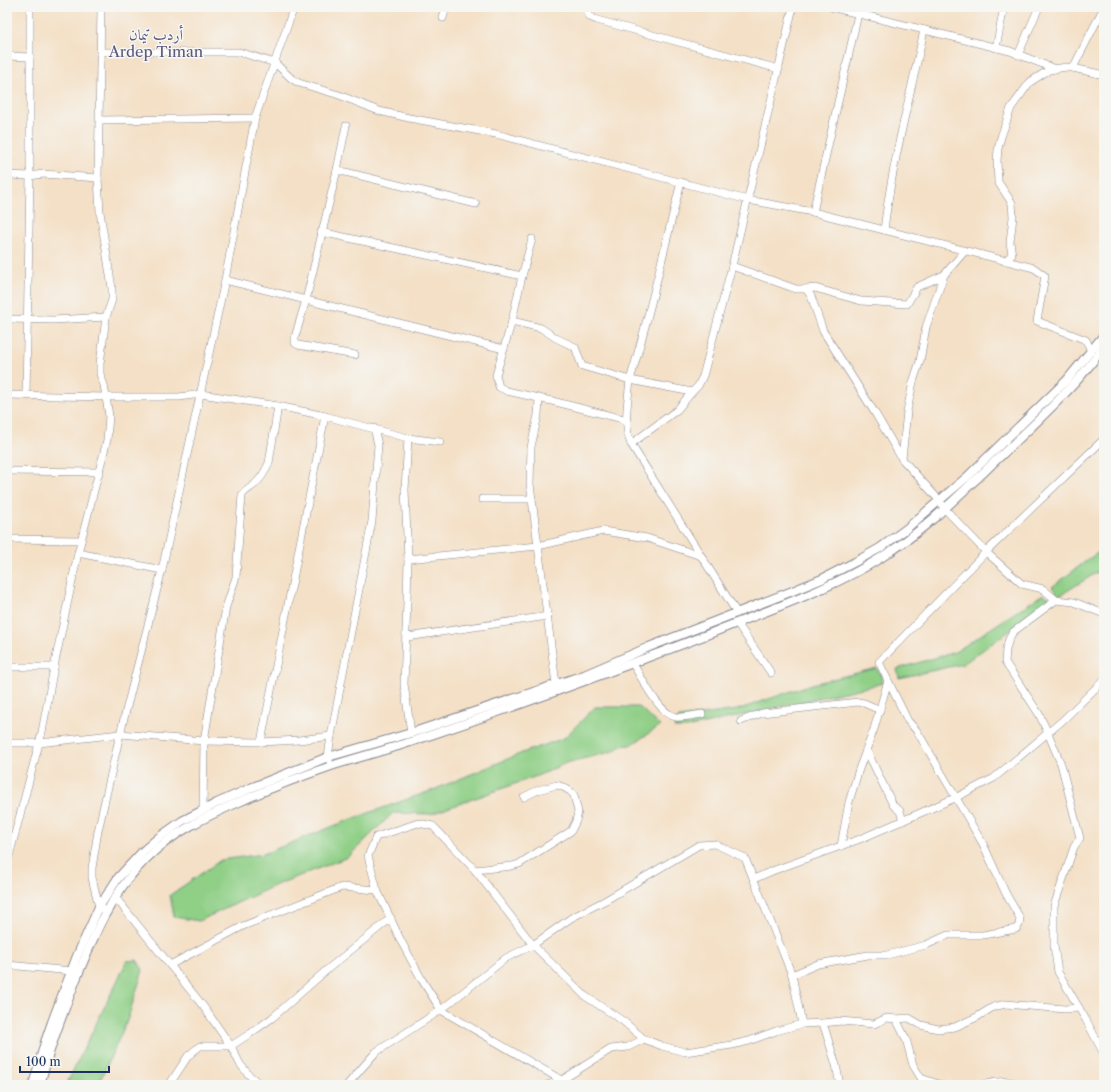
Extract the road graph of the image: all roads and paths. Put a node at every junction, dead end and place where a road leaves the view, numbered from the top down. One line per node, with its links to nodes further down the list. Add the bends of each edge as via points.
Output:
1 (30, 7): 18 (street)
2 (101, 7): 15 (street)
3 (294, 7): 19 (street)
4 (446, 7): 12 (street)
5 (588, 7): 21 (street, via 590,17 596,20)
6 (792, 7): 21 (street)
7 (831, 7): 11 (street)
8 (1004, 7): 14 (street)
9 (1039, 7): 16 (street)
10 (1104, 7): 20 (street)
11 (858, 14): 13 (street); 34 (street)
12 (443, 18)
13 (924, 30): 14 (street); 35 (street, via 887,202)
14 (996, 48): 16 (street)
15 (101, 52): 19 (street, via 239,52); 25 (street)
16 (1018, 54): 22 (street)
17 (7, 56): 18 (street)
18 (30, 57): 29 (street)
19 (275, 63): 24 (street); 31 (street, via 299,83 379,111 496,134)
20 (1074, 68): 22 (street); 23 (street)
21 (779, 69): 32 (street)
22 (1055, 69): 39 (street, via 1030,82 1011,108 998,149 998,182 1012,202 1013,217 1010,242 1012,255)
23 (1104, 76)
24 (256, 118): 25 (street); 43 (street)
25 (100, 120): 30 (street)
26 (346, 126): 27 (street)
27 (337, 170): 33 (street); 36 (street)
28 (7, 175): 29 (street)
29 (30, 176): 30 (street, via 43,174); 48 (street)
30 (98, 178): 46 (street, via 100,212 112,288 112,300)
31 (681, 182): 32 (street); 55 (street, via 647,323)
32 (748, 200): 34 (street); 40 (street)
33 (476, 204)
34 (813, 212): 35 (street)
35 (884, 230): 38 (street)
36 (321, 232): 41 (street); 45 (street)
37 (532, 239): 41 (street)
38 (965, 251): 39 (street); 42 (street)
39 (1004, 261): 53 (street, via 1034,268 1045,276 1037,321 1086,340)
40 (732, 266): 44 (street, via 796,289); 56 (street, via 703,376)
41 (522, 276): 49 (street)
42 (944, 276): 44 (street, via 917,287 907,304 862,301 816,288); 70 (street, via 926,327 913,382)
43 (225, 280): 45 (street); 57 (street)
44 (806, 290): 70 (street, via 811,296 822,331)
45 (306, 300): 52 (street); 54 (street, via 295,343)
46 (106, 317): 48 (street); 60 (street, via 100,364)
47 (7, 319): 48 (street)
48 (27, 319): 59 (street)
49 (512, 321): 52 (street); 55 (street, via 541,328 575,347 582,366)
50 (1104, 335): 53 (street)
51 (1104, 347): 76 (street, via 1067,391)
52 (504, 349): 61 (street, via 496,375 499,387)
53 (1092, 351): 75 (street, via 1067,380 967,477)
54 (355, 355)
55 (630, 380): 56 (street); 64 (street)
56 (692, 392): 69 (street, via 677,410)
57 (201, 394): 60 (street, via 179,397); 62 (street); 84 (street)
58 (7, 395): 59 (street)
59 (26, 395): 60 (street)
60 (106, 398): 72 (street, via 109,416)
61 (539, 399): 64 (street); 74 (street, via 531,447)
62 (278, 406): 63 (street); 105 (street, via 266,470 242,495 236,577 226,607)
63 (325, 416): 65 (street); 107 (street)
64 (626, 420): 69 (street)
65 (374, 428): 66 (street); 104 (street, via 378,445 372,521)
66 (408, 438): 68 (street); 83 (street, via 405,490)
67 (1104, 439): 80 (street)
68 (440, 442)
69 (631, 444): 82 (street)
70 (902, 459): 75 (street)
71 (7, 472): 72 (street)
72 (100, 472): 78 (street)
73 (482, 499): 74 (street)
74 (532, 499): 79 (street)
75 (939, 500): 76 (street); 86 (street, via 906,529 855,562 822,579)
76 (945, 509): 80 (street); 89 (street, via 909,539 859,570)
77 (7, 539): 78 (street)
78 (81, 540): 81 (street)
79 (538, 546): 82 (street, via 604,531 647,538); 83 (street); 88 (street)
80 (986, 552): 85 (street, via 1022,584 1043,589); 96 (street, via 879,662)
81 (78, 553): 84 (street); 93 (street)
82 (701, 556): 86 (street)
83 (408, 559): 90 (street)
84 (162, 570): 103 (street)
85 (1056, 600): 87 (street, via 1074,602); 102 (street, via 1013,632 1007,644 1005,662 1039,714)
86 (737, 613): 97 (street)
87 (1104, 614)
88 (548, 616): 90 (street); 97 (street)
89 (737, 623): 91 (street); 94 (street)
90 (407, 637): 101 (street, via 404,684)
91 (633, 664): 99 (street, via 662,709 676,717); 111 (street, via 415,741)
92 (7, 667): 93 (street)
93 (54, 667): 108 (street)
94 (771, 672)
95 (1104, 680): 102 (street)
96 (888, 681): 98 (street); 113 (street, via 908,721 917,731)
97 (556, 684): 101 (street)
98 (880, 710): 100 (street, via 858,702 762,713); 109 (street)
99 (702, 714)
100 (741, 721)
101 (411, 733): 110 (street)
102 (1048, 733): 113 (street, via 994,778); 129 (street, via 1061,764 1080,838 1074,847 1054,906 1054,946 1058,972)
103 (120, 734): 105 (street); 108 (street); 122 (street, via 93,857 92,878)
104 (331, 736): 107 (street); 110 (street)
105 (204, 740): 107 (street); 114 (street)
106 (7, 742): 108 (street)
107 (261, 742)
108 (39, 743): 117 (street)
109 (866, 749): 115 (street); 116 (street, via 849,802)
110 (328, 757): 111 (street); 114 (street)
111 (331, 766): 121 (street, via 257,794 186,828 147,858)
112 (524, 797): 118 (street, via 538,790 557,786 570,791 574,795 578,812 571,831 519,864)
113 (955, 798): 115 (street); 128 (street, via 983,844 1020,918 1016,929 983,935 948,935 926,945 887,955 868,955 818,964)
114 (203, 810): 122 (street, via 182,821 143,851 118,878)
115 (903, 821): 116 (street)
116 (841, 846): 119 (street)
117 (7, 864)
118 (475, 870): 120 (street, via 433,826 418,823 376,837 368,856); 124 (street)
119 (754, 880): 124 (street, via 745,858 715,844 699,846 571,918); 128 (street)
120 (377, 890): 123 (street); 126 (street, via 342,886 243,926)
121 (115, 897): 122 (street); 126 (street)
122 (103, 909): 127 (street)
123 (391, 918): 130 (street); 135 (street, via 272,1018)
124 (533, 945): 130 (street, via 506,958); 134 (street, via 585,996 623,1021)
125 (7, 965): 127 (street)
126 (170, 965): 135 (street)
127 (75, 972): 138 (street, via 45,1042); 139 (street)
128 (792, 975): 133 (street)
129 (1079, 1008): 131 (street, via 1006,1004 992,1007 955,1027 938,1029 921,1025 909,1018); 136 (street)
130 (440, 1010): 137 (street); 142 (street, via 376,1052)
131 (896, 1019): 132 (street, via 887,1018 874,1024 841,1021); 146 (street, via 906,1039 913,1065 921,1078)
132 (823, 1023): 133 (street); 145 (street)
133 (802, 1024): 134 (street, via 749,1041 685,1052)
134 (644, 1039): 137 (street, via 628,1047 611,1049)
135 (231, 1046): 140 (street, via 200,1046 188,1056); 141 (street, via 240,1064)
136 (1104, 1054)
137 (562, 1080): 143 (street); 144 (street)
138 (33, 1085)
139 (40, 1085)
140 (169, 1085)
141 (261, 1085)
142 (347, 1085)
143 (547, 1085)
144 (570, 1085)
145 (840, 1085)
146 (941, 1085)
147 (980, 1085): 148 (street, via 998,1081)
148 (1022, 1085)

